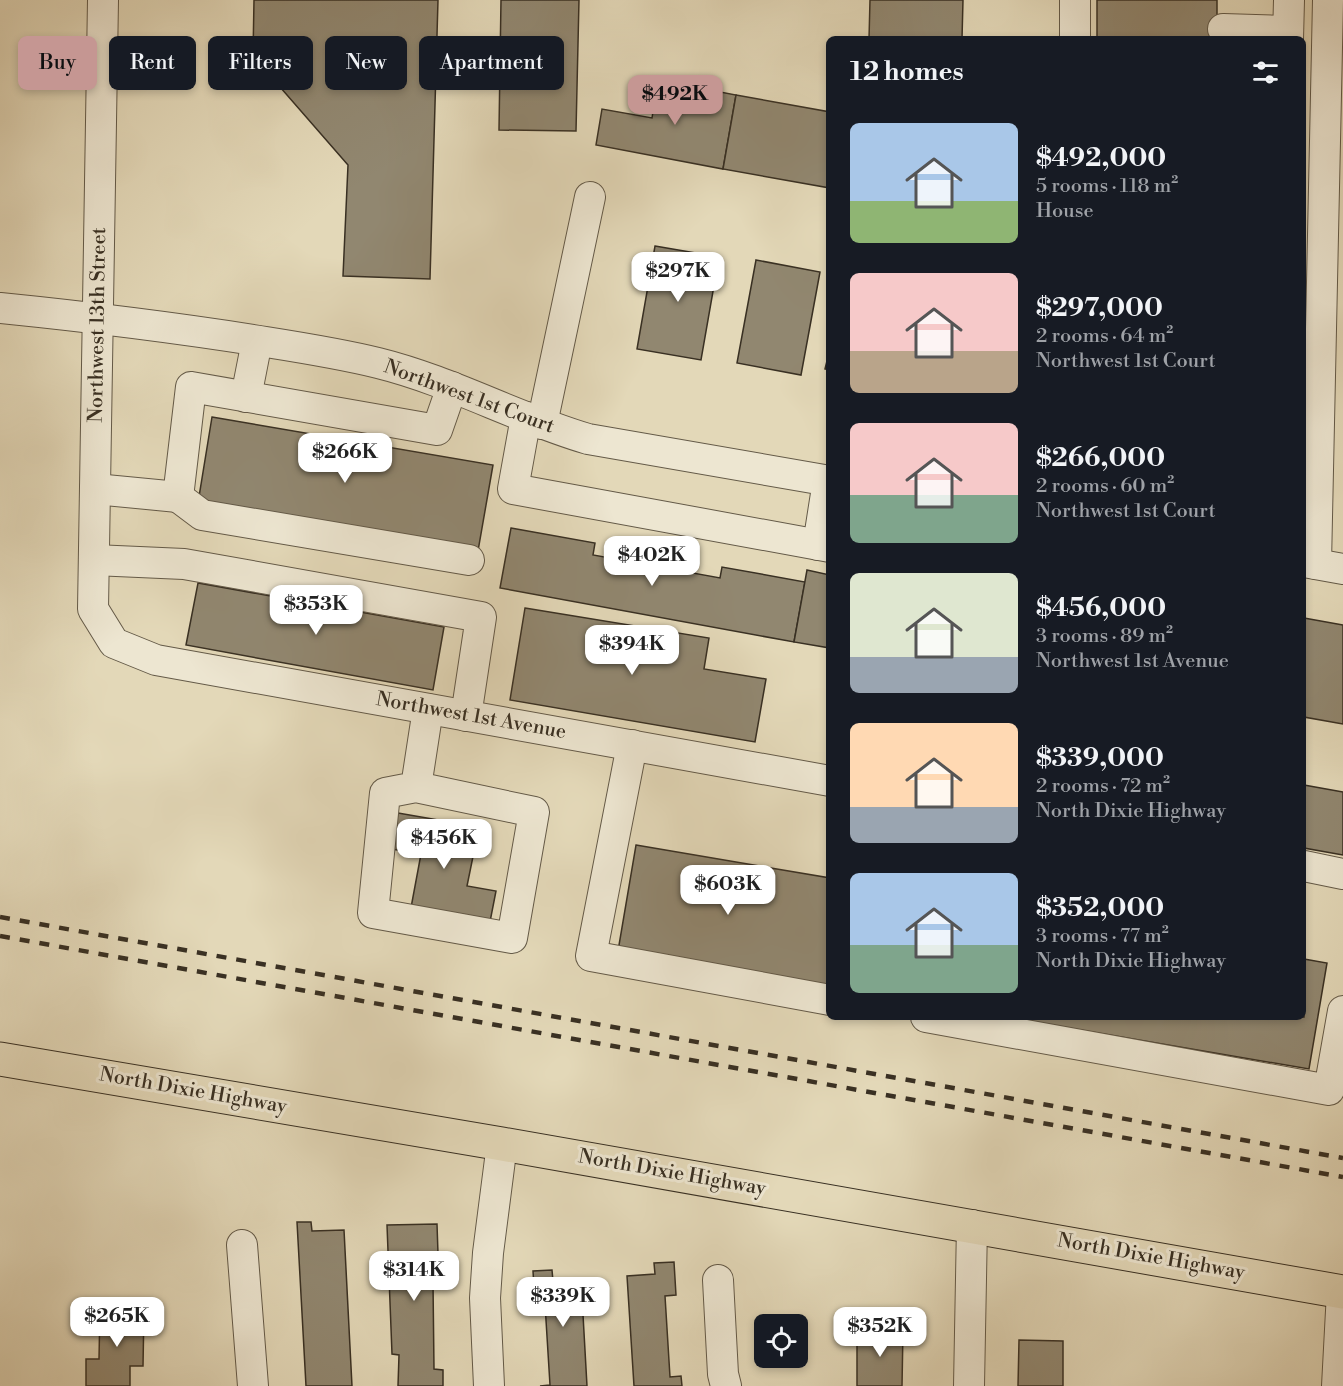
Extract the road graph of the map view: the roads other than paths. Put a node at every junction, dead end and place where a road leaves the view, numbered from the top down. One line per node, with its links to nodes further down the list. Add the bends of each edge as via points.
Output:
1 (103, 0): 11 (street, Northwest 13th Street)
2 (1075, 0): 7 (street)
3 (1289, 0): 6 (street)
4 (1333, 8): 9 (street)
5 (1223, 29): 6 (street)
6 (1288, 35)
7 (1075, 36)
8 (590, 197): 15 (street)
9 (1313, 293): 23 (street)
10 (0, 308): 11 (street, Northwest 1st Court)
11 (98, 319): 12 (street, Northwest 1st Court); 17 (street, Northwest 13th Street)
12 (257, 341): 13 (street, Northwest 1st Court, via 379,363); 14 (street)
13 (452, 387): 14 (street, via 437,430); 15 (street, Northwest 1st Court)
14 (246, 397): 18 (street, via 191,387)
15 (534, 421): 16 (street, Northwest 1st Court, via 619,446); 20 (street, via 513,489)
16 (826, 480)
17 (95, 489): 18 (street); 21 (street, Northwest 13th Street)
18 (178, 496): 22 (street, via 202,515)
19 (826, 520): 20 (street)
20 (824, 546)
21 (94, 560): 24 (street, Northwest 13th Street, via 93,609); 26 (street, via 184,564 481,617)
22 (469, 560)
23 (1321, 565)
24 (114, 644): 25 (street, Northwest 1st Avenue, via 156,660)
25 (428, 709): 26 (street, Northwest 1st Avenue); 29 (street)
26 (466, 716): 27 (street, Northwest 1st Avenue)
27 (632, 745): 28 (street, Northwest 1st Avenue); 32 (street, via 591,956)
28 (826, 780)
29 (416, 787): 29 (street, via 385,793 373,913 512,938 534,812)
30 (1306, 866): 31 (street)
31 (1343, 874)
32 (826, 999)
33 (1343, 1011): 34 (street, via 1329,1090)
34 (943, 1020)
35 (0, 1059): 36 (main road, North Dixie Highway)
36 (502, 1143): 37 (main road, North Dixie Highway); 42 (street, via 485,1298)
37 (972, 1225): 40 (main road, North Dixie Highway); 44 (street)
38 (242, 1245): 41 (street)
39 (717, 1280): 43 (street)
40 (1342, 1292): 45 (street)
41 (253, 1386)
42 (489, 1386)
43 (726, 1386)
44 (969, 1386)
45 (1337, 1386)

